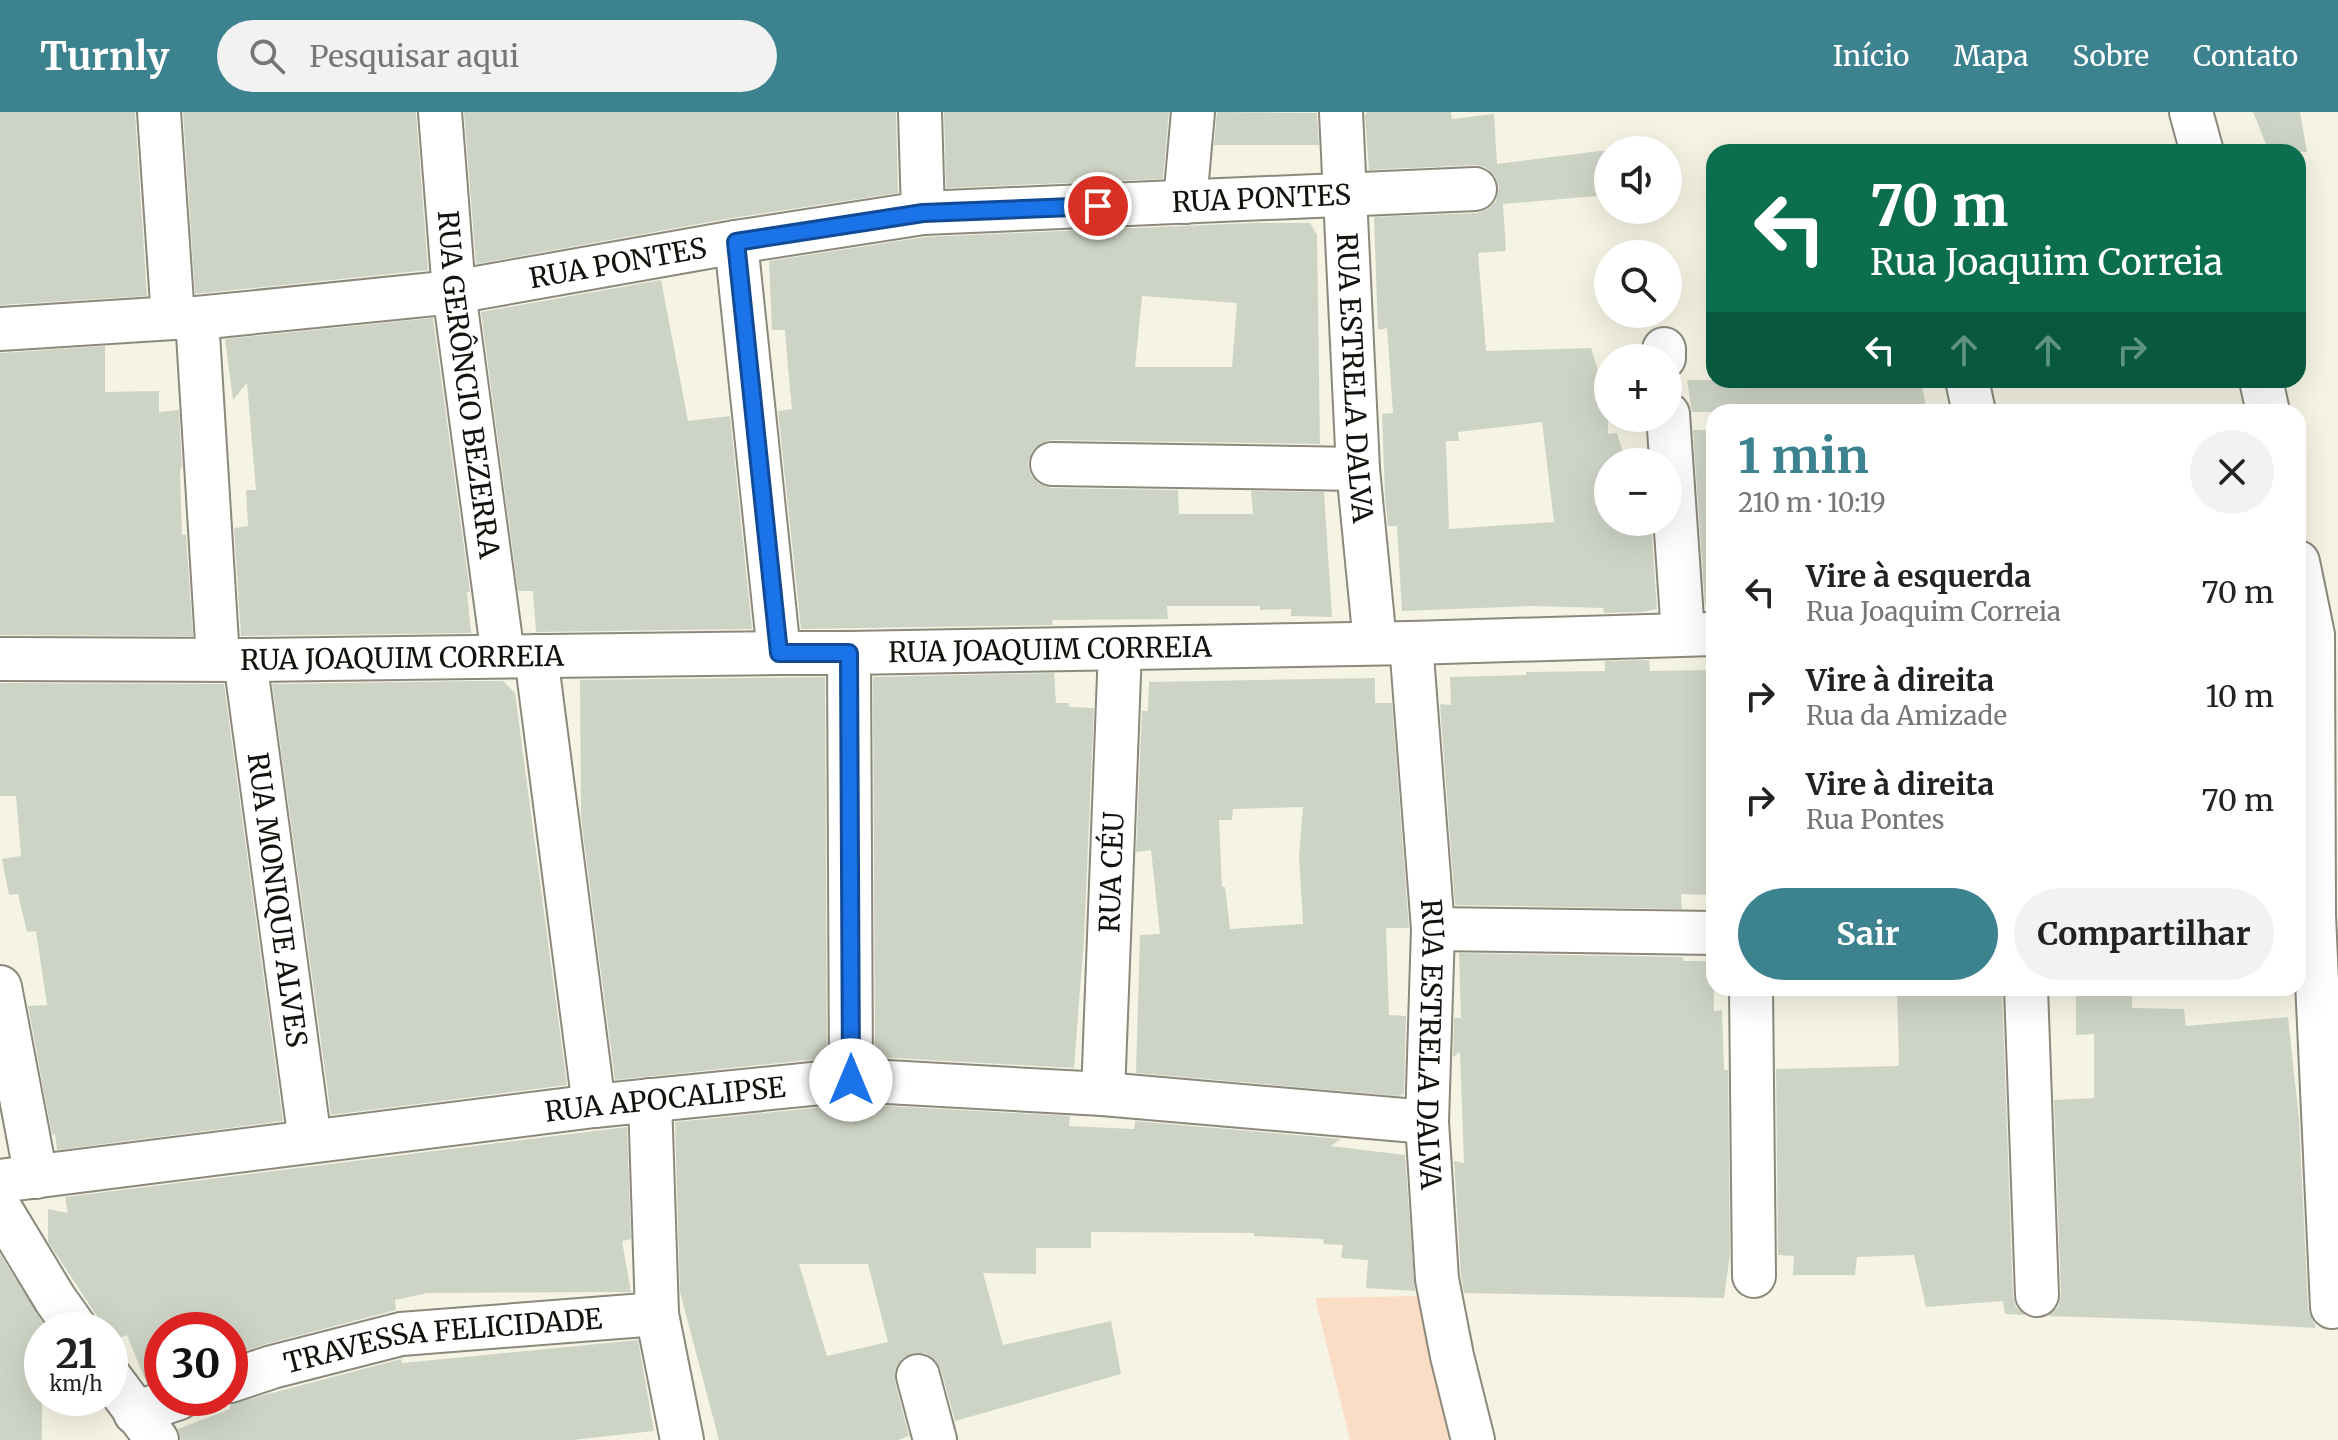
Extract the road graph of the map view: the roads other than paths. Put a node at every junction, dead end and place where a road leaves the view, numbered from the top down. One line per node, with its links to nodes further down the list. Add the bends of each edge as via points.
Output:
1 (159, 112): 14 (street, RUA MONIQUE ALVES)
2 (440, 112): 13 (street, RUA GERÔNCIO BEZERRA)
3 (920, 112): 11 (street)
4 (1193, 112): 10 (street)
5 (1341, 112): 9 (street, RUA ESTRELA DALVA)
6 (2191, 112): 7 (street)
7 (2200, 144)
8 (1475, 189): 9 (street, RUA PONTES)
9 (1344, 195): 10 (street, RUA PONTES); 18 (street, RUA ESTRELA DALVA)
10 (1185, 202): 11 (street, RUA PONTES)
11 (923, 213): 12 (street, RUA PONTES)
12 (736, 242): 13 (street, RUA PONTES); 24 (street)
13 (454, 292): 14 (street, RUA PONTES); 26 (street, RUA GERÔNCIO BEZERRA)
14 (185, 318): 15 (street, RUA PONTES); 28 (street, RUA MONIQUE ALVES)
15 (0, 329)
16 (1670, 432): 20 (street)
17 (1052, 464): 18 (street)
18 (1358, 469): 22 (street, RUA ESTRELA DALVA)
19 (2306, 594): 21 (street)
20 (1698, 634): 22 (street, RUA JOAQUIM CORREIA)
21 (2316, 634): 29 (street)
22 (1393, 643): 23 (street, RUA JOAQUIM CORREIA); 30 (street, RUA ESTRELA DALVA)
23 (1120, 649): 25 (street, RUA JOAQUIM CORREIA); 36 (street, RUA CÉU)
24 (779, 653): 25 (street, RUA JOAQUIM CORREIA); 26 (street, RUA JOAQUIM CORREIA)
25 (849, 653): 35 (street)
26 (519, 656): 28 (street, RUA JOAQUIM CORREIA); 38 (street, RUA GERÔNCIO BEZERRA)
27 (0, 659): 28 (street, RUA JOAQUIM CORREIA)
28 (232, 659): 40 (street, RUA MONIQUE ALVES)
29 (2306, 916): 45 (street)
30 (1433, 929): 31 (street); 39 (street, RUA ESTRELA DALVA)
31 (1706, 933)
32 (0, 987): 41 (street)
33 (1751, 996): 43 (street)
34 (2026, 996): 44 (street)
35 (851, 1080): 36 (street, RUA APOCALIPSE); 37 (street, RUA APOCALIPSE)
36 (1103, 1094): 39 (street, RUA APOCALIPSE)
37 (650, 1100): 38 (street, RUA APOCALIPSE); 47 (street)
38 (594, 1106): 40 (street, RUA APOCALIPSE)
39 (1427, 1122): 54 (street, RUA ESTRELA DALVA, via 1437,1279)
40 (310, 1141): 41 (street, RUA APOCALIPSE)
41 (18, 1179)
42 (0, 1208): 46 (street)
43 (1754, 1276)
44 (2037, 1295)
45 (2332, 1307)
46 (64, 1312)
47 (657, 1314): 48 (street, TRAVESSA FELICIDADE, via 401,1334); 52 (street)
48 (248, 1375)
49 (918, 1376): 53 (street)
50 (128, 1402): 51 (street)
51 (146, 1426)
52 (682, 1440)
53 (935, 1440)
54 (1473, 1440)

